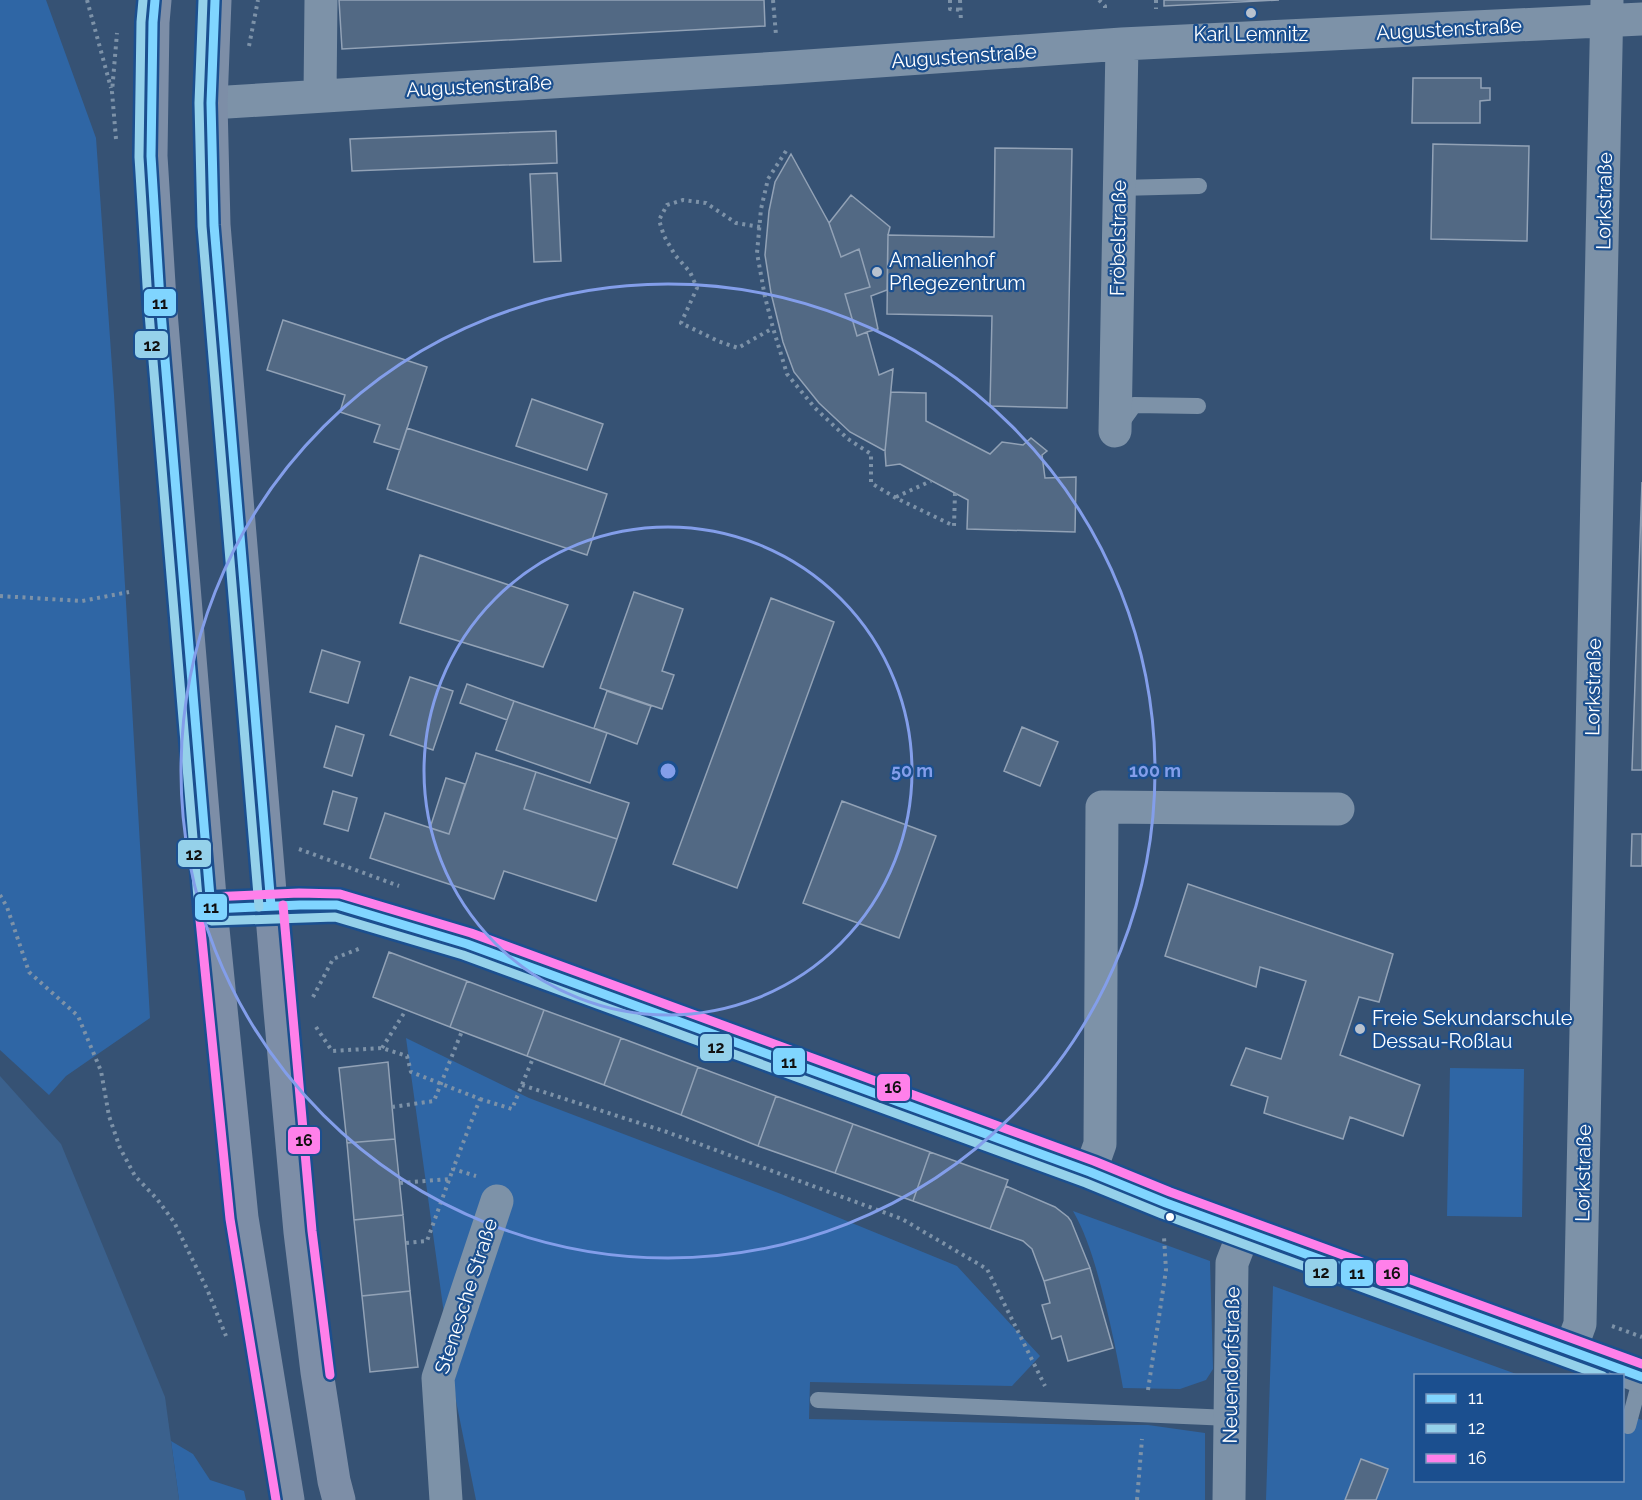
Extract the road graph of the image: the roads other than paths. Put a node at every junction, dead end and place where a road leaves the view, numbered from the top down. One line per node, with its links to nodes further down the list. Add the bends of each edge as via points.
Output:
1 (155, 0): 15 (main road, via 151,156 159,289)
2 (215, 0): 8 (main road)
3 (321, 0): 7 (street)
4 (1607, 11): 5 (street, Augustenstraße); 6 (street, Augustenstraße); 19 (street, Lorkstraße, via 1580,1324)
5 (1642, 20)
6 (1122, 44): 7 (street, Augustenstraße); 10 (street, Fröbelstraße)
7 (320, 95): 8 (street, Augustenstraße)
8 (211, 103): 14 (main road, via 214,225)
9 (1199, 186): 10 (lane)
10 (1119, 188): 12 (street, Fröbelstraße)
11 (1197, 405): 12 (lane, via 1134,405)
12 (1115, 431)
13 (1338, 809): 16 (street, via 1102,807 1101,1144)
14 (271, 906): 15 (street); 16 (street, via 337,905 467,944); 25 (main road, via 300,1232 317,1372)
15 (211, 909): 24 (main road, via 242,1218)
16 (1089, 1172): 18 (street)
17 (497, 1201): 26 (street, Stenesche Straße, via 438,1378)
18 (1244, 1232): 19 (street); 22 (street, Neuendorfstraße, via 1232,1263)
19 (1570, 1351): 20 (street)
20 (1642, 1377): 23 (lane)
21 (818, 1401): 22 (lane)
22 (1230, 1418): 27 (street, Neuendorfstraße)
23 (1628, 1426)
24 (288, 1500)
25 (339, 1500)
26 (446, 1500)
27 (1229, 1500)

